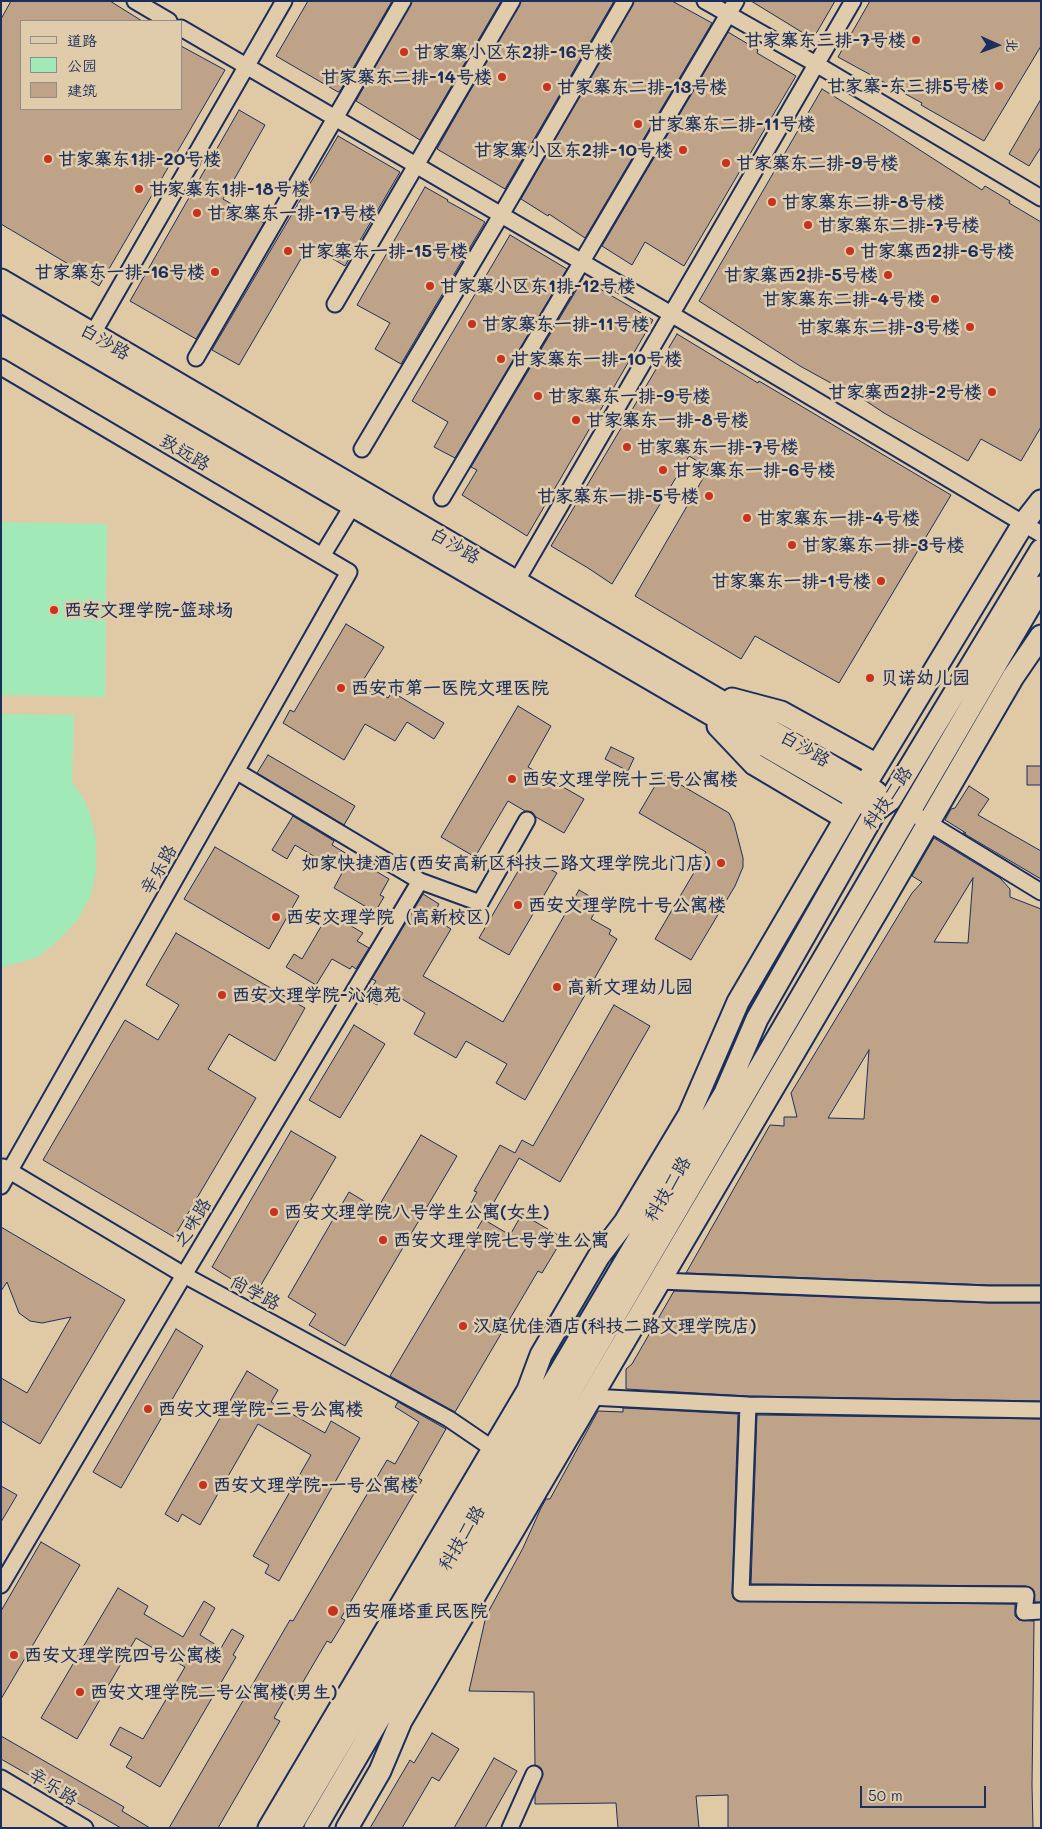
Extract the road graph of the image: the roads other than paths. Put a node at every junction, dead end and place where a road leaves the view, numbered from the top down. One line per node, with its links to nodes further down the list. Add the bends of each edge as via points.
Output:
1 (135, 1): 9 (street)
2 (284, 1): 12 (street)
3 (404, 1): 13 (street)
4 (512, 1): 14 (street)
5 (625, 1): 16 (street)
6 (705, 1): 8 (street)
7 (853, 1): 11 (street)
8 (732, 8): 11 (street); 17 (street)
9 (167, 20)
10 (182, 29): 12 (street)
11 (816, 64): 15 (street); 21 (street)
12 (246, 66): 13 (street); 22 (street)
13 (335, 118): 14 (street); 23 (street)
14 (417, 166): 16 (street); 20 (street)
15 (1041, 198)
16 (502, 215): 17 (street); 25 (street)
17 (581, 262): 21 (street); 26 (street)
18 (1, 280): 22 (street, 白沙路)
19 (1, 300): 22 (street, 白沙路)
20 (335, 304)
21 (671, 314): 29 (street); 33 (street)
22 (88, 342): 28 (street, 白沙路); 33 (street, 白沙路)
23 (196, 358)
24 (1, 367): 31 (street, 致远路)
25 (362, 449)
26 (442, 498)
27 (1041, 501): 29 (street)
28 (353, 506): 31 (street); 36 (street, 白沙路)
29 (1032, 529): 37 (street)
30 (1041, 550): 40 (street, 科技二路)
31 (322, 556): 32 (street, 致远路)
32 (349, 572): 38 (street, 辛乐路)
33 (516, 582): 36 (street, 白沙路)
34 (1041, 587): 42 (street, 科技二路)
35 (1041, 636): 44 (street, via 1013,677)
36 (705, 701): 37 (street, via 782,712); 39 (street, 白沙路); 41 (street, via 754,764)
37 (877, 765): 39 (street)
38 (236, 771): 45 (street); 47 (street, 辛乐路)
39 (861, 792): 40 (street, 白沙路); 41 (street)
40 (883, 805): 42 (street, 白沙路); 62 (street, 科技二路, via 757,1019 725,1093)
41 (845, 818): 55 (street, via 738,1002 689,1115 625,1222 599,1256 541,1355 528,1390)
42 (905, 818): 44 (street); 63 (street, 科技二路)
43 (527, 820): 45 (street, via 480,903)
44 (928, 824): 46 (street); 50 (street)
45 (420, 881): 49 (street, 之味路)
46 (1041, 892)
47 (6, 1169): 48 (street, 辛乐路); 49 (street, 尚学路)
48 (1, 1186)
49 (184, 1275): 55 (street, 尚学路, via 449,1419); 56 (street, 之味路)
50 (659, 1281): 51 (street); 52 (street)
51 (1041, 1294)
52 (590, 1397): 53 (street); 64 (street, via 401,1721 380,1771)
53 (748, 1405): 54 (street); 57 (street, via 742,1593 1026,1595 1024,1612)
54 (1041, 1410)
55 (493, 1449): 61 (street)
56 (1, 1585)
57 (1041, 1612)
58 (534, 1774): 65 (street)
59 (1, 1778): 60 (street, 辛乐路)
60 (85, 1828)
61 (268, 1828)
62 (290, 1828)
63 (315, 1828)
64 (347, 1828)
65 (510, 1828)

